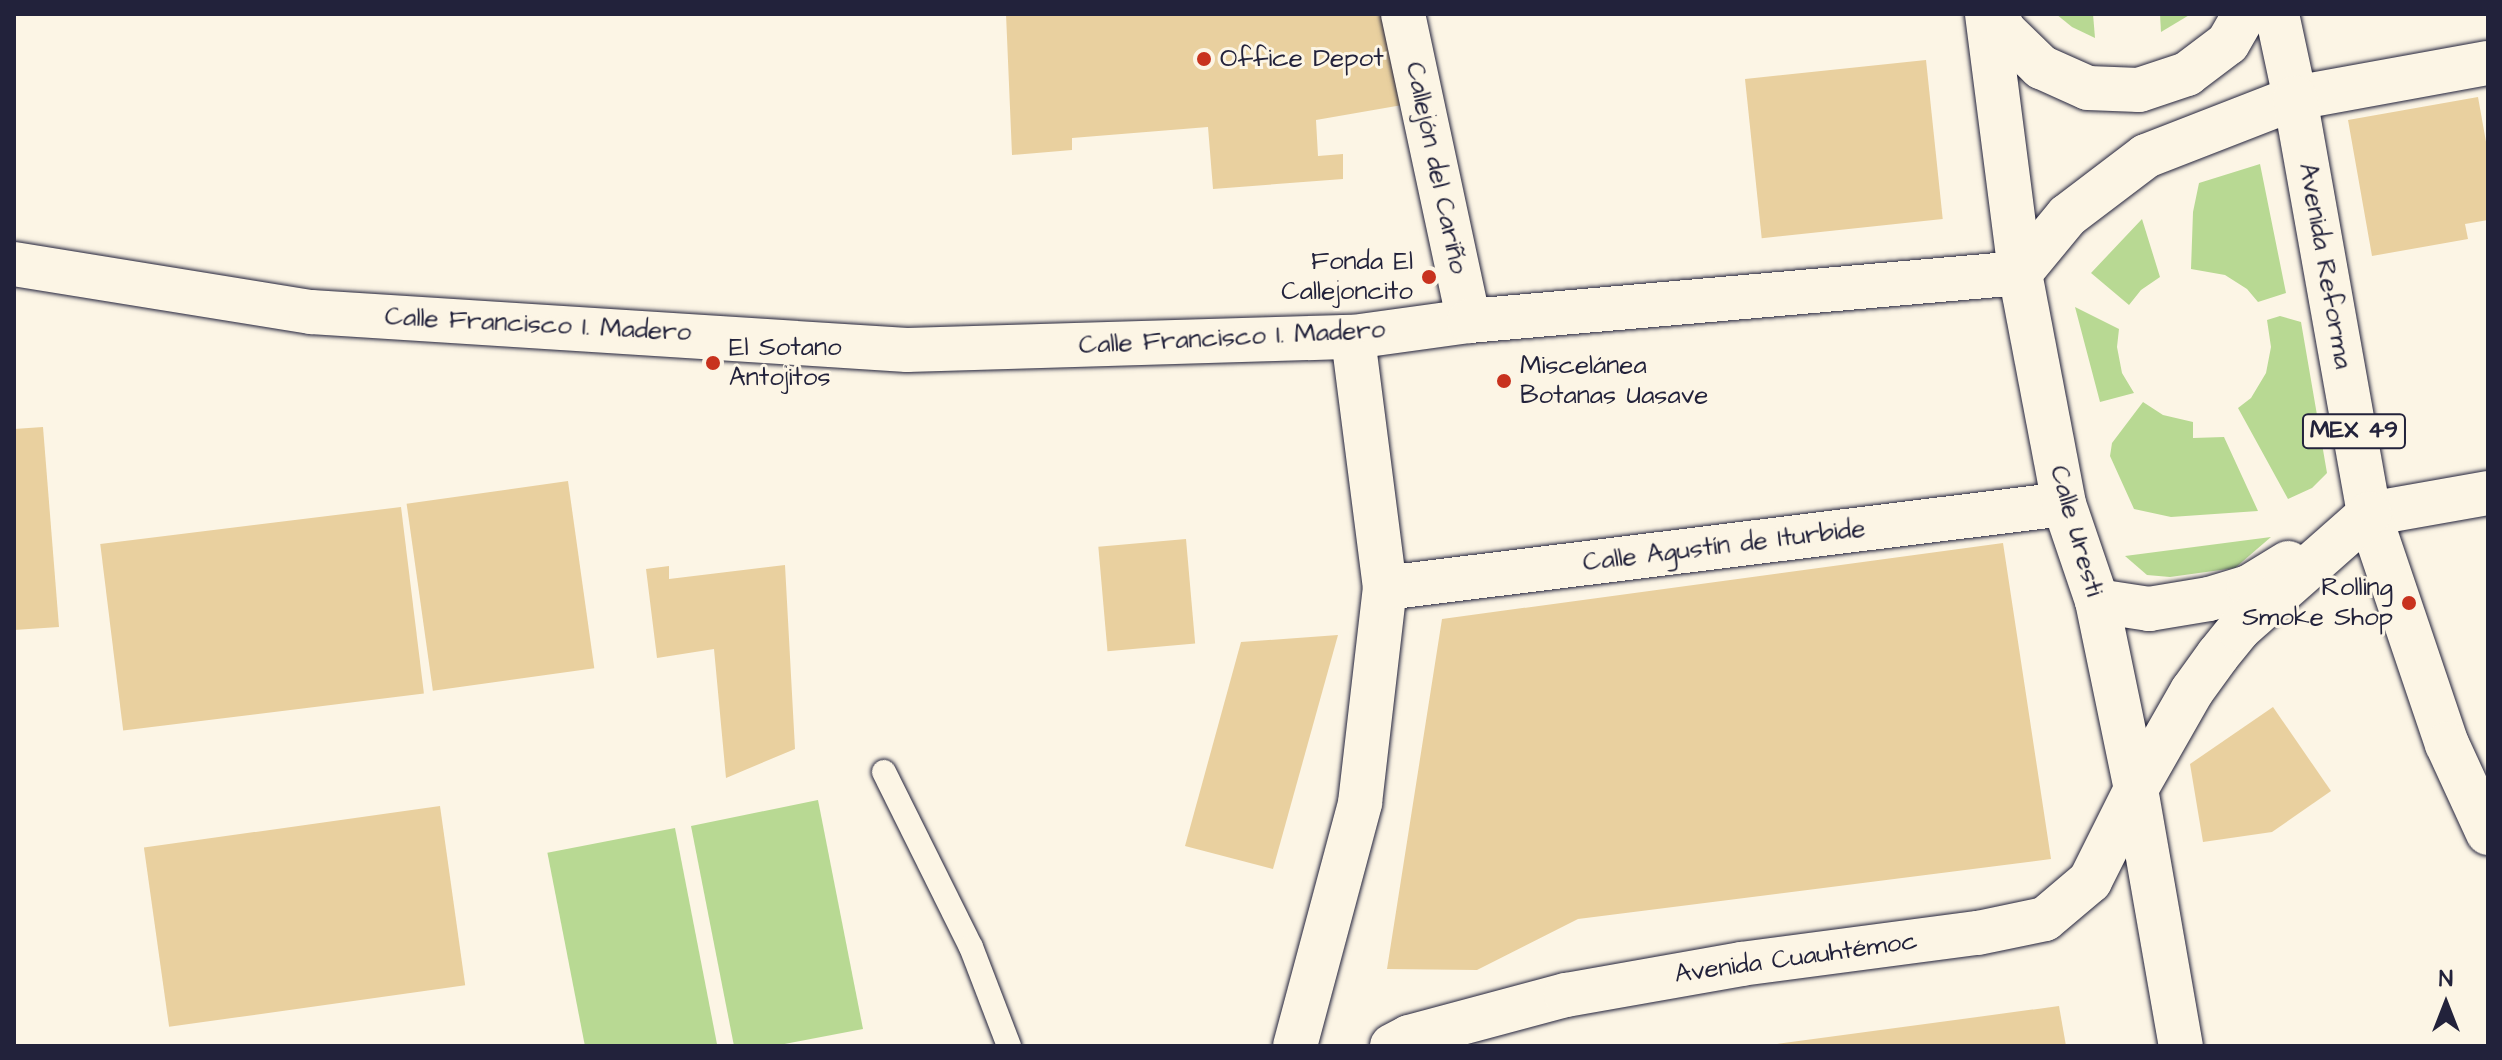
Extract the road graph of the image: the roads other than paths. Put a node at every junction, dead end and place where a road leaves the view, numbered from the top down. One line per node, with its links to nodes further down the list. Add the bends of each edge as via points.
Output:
1 (1403, 14): 10 (street, Callejón del Cariño)
2 (1987, 14): 9 (street, Calle Uresti)
3 (1996, 14): 4 (street, via 2004,31 2041,67 2088,88 2139,90 2187,74 2228,43)
4 (2245, 14)
5 (2277, 14): 7 (street, Avenida Reforma / MEX 49)
6 (2488, 63): 7 (street)
7 (2295, 98): 9 (street, via 2146,156 2067,216); 13 (street, Avenida Reforma / MEX 49)
8 (14, 264): 11 (street, Calle Francisco I. Madero, via 311,312 907,350)
9 (2020, 273): 10 (street, Calle Francisco I. Madero); 14 (street, Calle Uresti)
10 (1469, 321): 11 (street, Calle Francisco I. Madero)
11 (1353, 337): 15 (street)
12 (2488, 493): 13 (street)
13 (2366, 497): 16 (street, via 2334,529 2249,587 2149,609); 18 (street, via 2239,629 2192,691); 19 (street, Avenida Reforma / MEX 49, via 2447,744)
14 (2064, 504): 15 (street, Calle Agustín de Iturbide); 16 (street, Calle Uresti)
15 (1385, 588): 21 (street, via 1360,803)
16 (2097, 601): 18 (street, Calle Uresti)
17 (884, 772): 20 (lane, via 971,947)
18 (2136, 789): 22 (street, Avenida Cuauhtémoc, via 2090,881 2045,919 1566,995); 23 (street, Calle Uresti)
19 (2488, 833)
20 (1009, 1046)
21 (1295, 1046)
22 (1392, 1046)
23 (2181, 1046)

